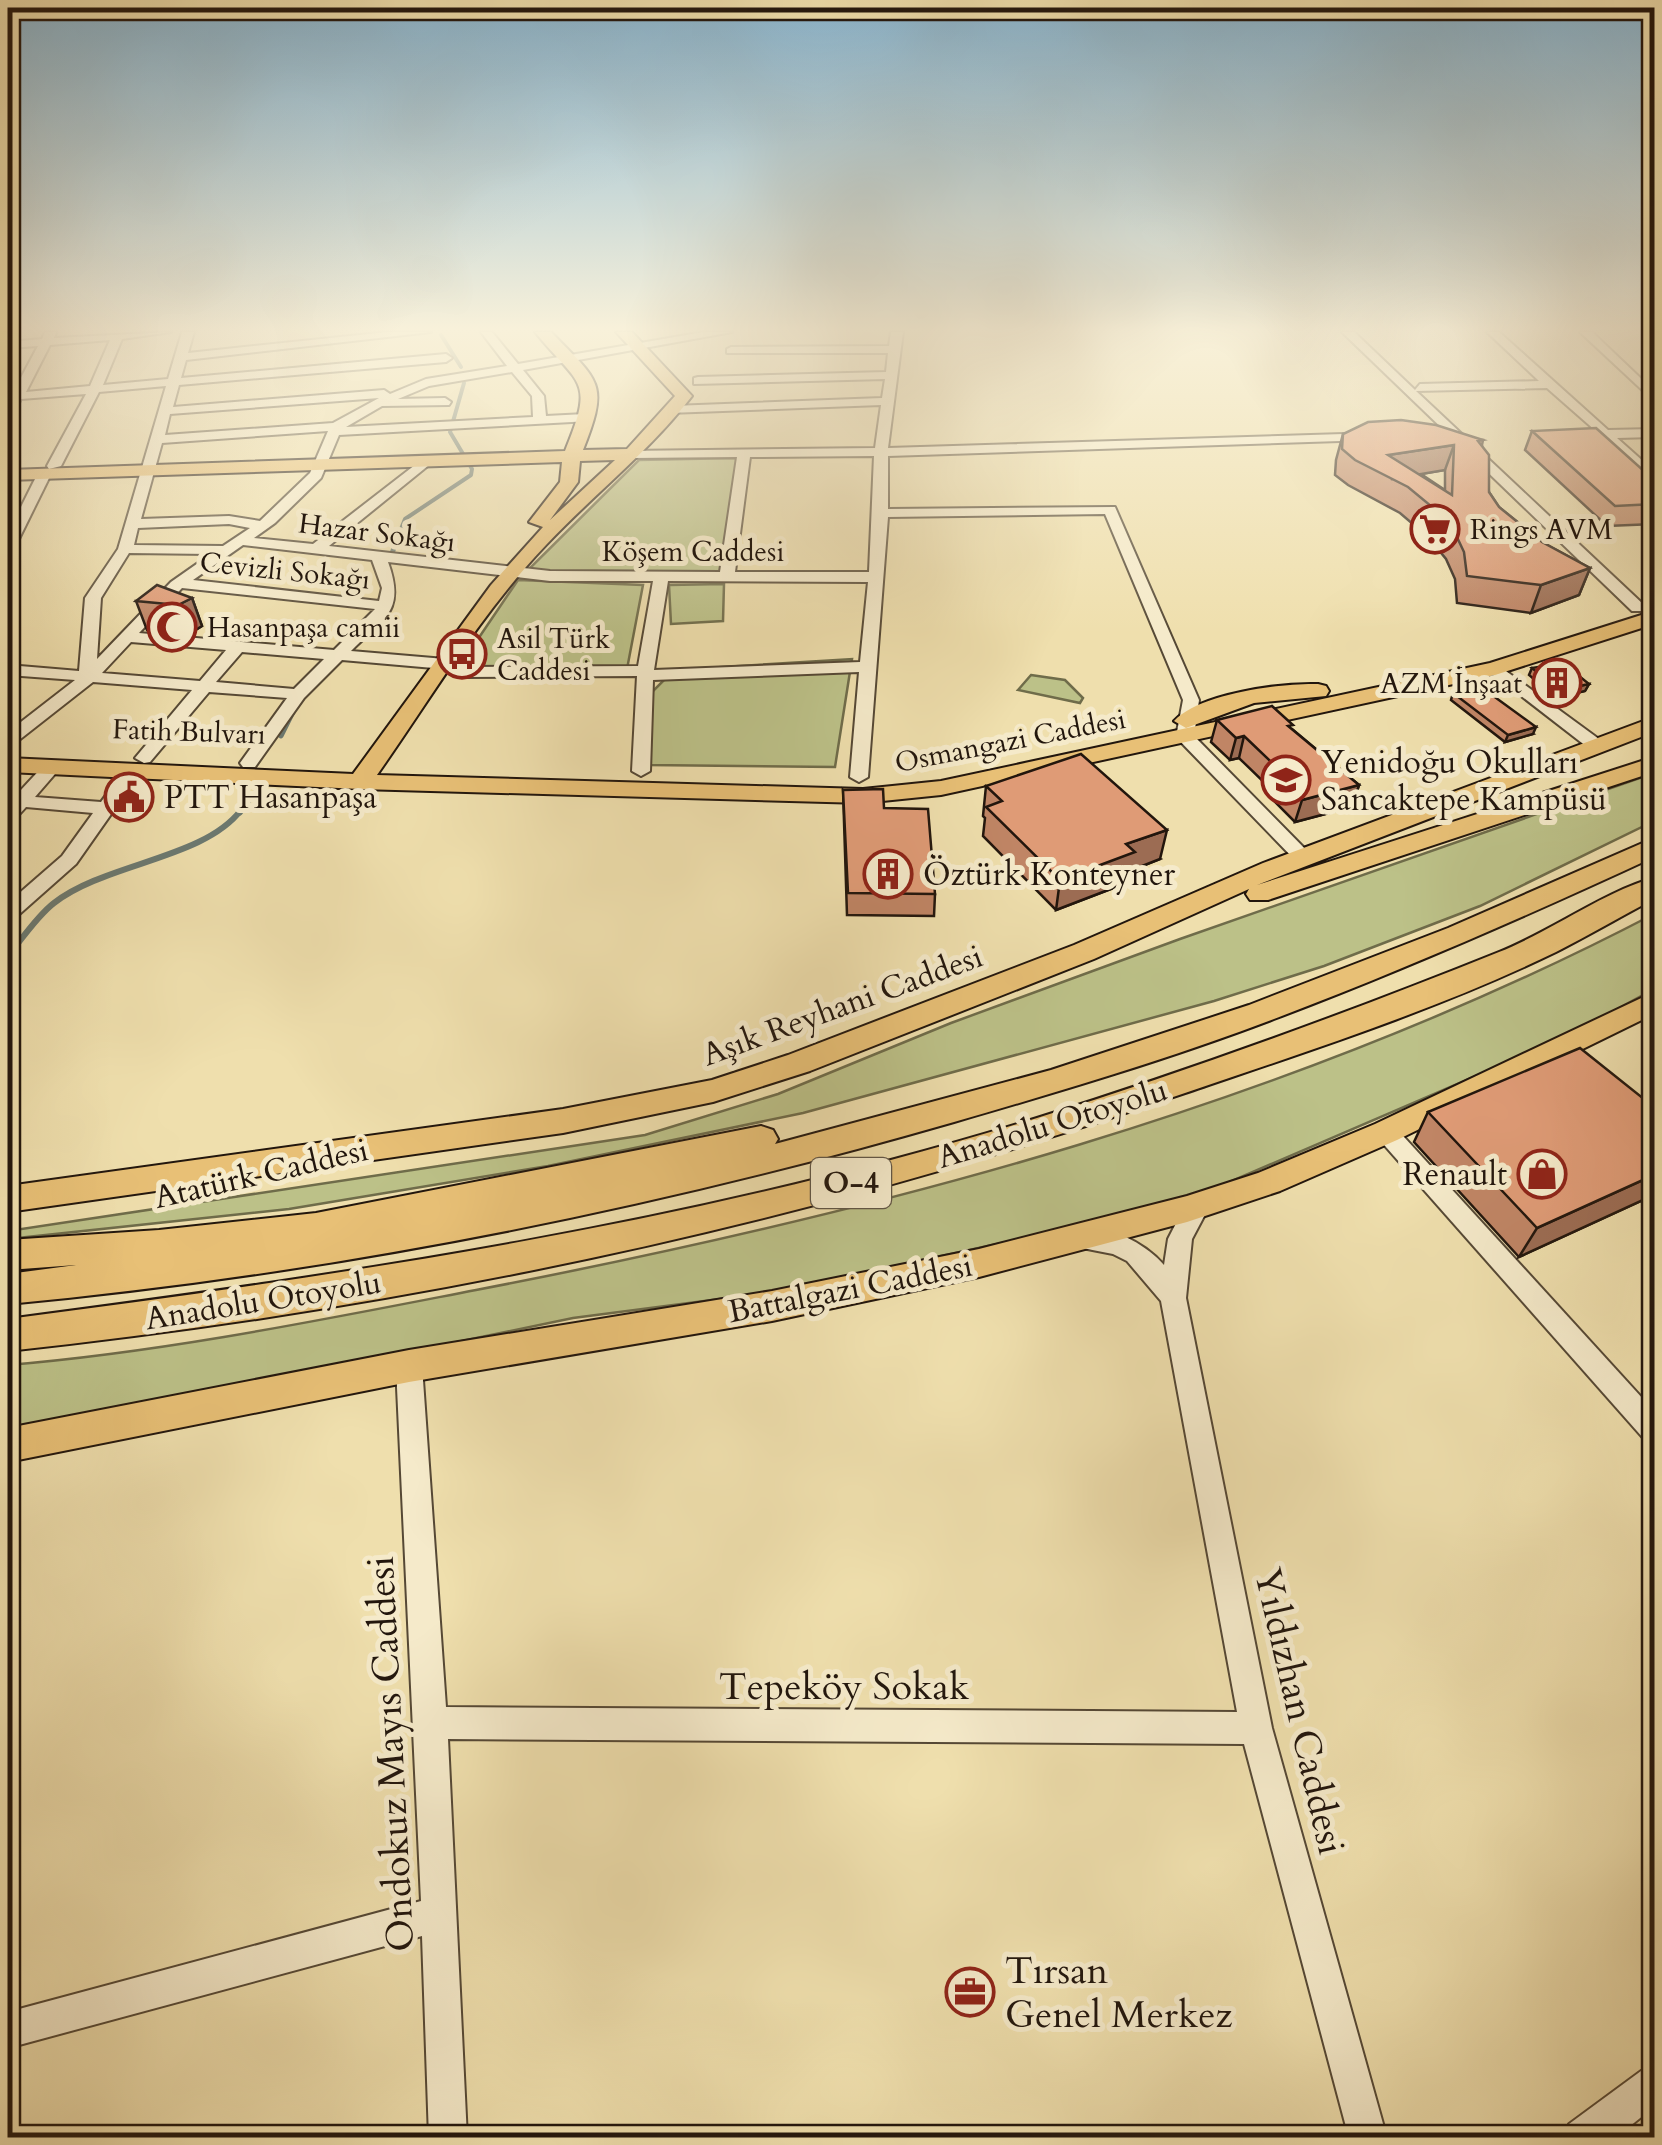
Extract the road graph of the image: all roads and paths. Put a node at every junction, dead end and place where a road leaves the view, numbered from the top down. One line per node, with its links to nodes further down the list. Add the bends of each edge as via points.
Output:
1 (70, 432): 23 (street)
2 (158, 432): 15 (street)
3 (280, 432): 15 (street)
4 (335, 432): 20 (street)
5 (580, 432): 21 (main road)
6 (652, 432): 17 (main road)
7 (884, 432): 16 (street)
8 (1450, 432): 13 (street)
9 (1470, 434): 13 (street); 42 (street)
10 (1607, 434): 11 (street); 25 (street)
11 (1654, 434)
12 (1433, 435): 13 (street)
13 (1453, 435): 42 (street)
14 (1393, 436): 16 (street)
15 (156, 439): 22 (street)
16 (881, 452): 18 (street); 27 (street)
17 (632, 454): 18 (street); 21 (main road); 26 (main road)
18 (744, 454): 38 (street)
19 (424, 462): 20 (main road); 21 (main road); 34 (street)
20 (321, 464): 22 (main road); 29 (street)
21 (566, 464): 26 (main road, via 573,488); 36 (main road)
22 (148, 468): 23 (main road); 28 (street)
23 (49, 470): 24 (main road); 31 (street)
24 (8, 471)
25 (1654, 478)
26 (593, 491): 36 (main road)
27 (881, 513): 39 (street); 55 (street, via 1110,510 1192,700)
28 (134, 524): 29 (street); 32 (street)
29 (261, 525): 30 (street)
30 (238, 540): 33 (street); 34 (street, Hazar Sokağı)
31 (8, 546)
32 (125, 550): 33 (street); 51 (street, via 93,598)
33 (223, 550): 40 (street)
34 (316, 550): 35 (street, Hazar Sokağı)
35 (386, 558): 36 (street, Hazar Sokağı); 41 (street)
36 (511, 574): 37 (street, Köşem Caddesi); 47 (main road)
37 (661, 576): 38 (street, Köşem Caddesi); 50 (street)
38 (727, 576): 39 (street, Köşem Caddesi)
39 (876, 577): 46 (street)
40 (179, 583): 41 (street, Cevizli Sokağı); 43 (street)
41 (385, 606): 45 (street)
42 (1651, 608): 48 (main road, Osmangazi Caddesi); 55 (main road, Osmangazi Caddesi)
43 (128, 638): 44 (street); 51 (street)
44 (238, 646): 45 (street); 52 (street)
45 (344, 655): 47 (street); 53 (street)
46 (868, 667): 50 (street); 66 (street)
47 (454, 668): 50 (street); 65 (main road)
48 (1494, 668): 55 (main road, Osmangazi Caddesi); 57 (street)
49 (8, 670): 51 (street)
50 (645, 673): 64 (street)
51 (87, 679): 52 (street); 56 (street)
52 (202, 688): 53 (street); 61 (street)
53 (298, 694): 60 (street)
54 (1654, 724): 57 (main road, Aşık Reyhani Caddesi)
55 (1186, 729): 65 (main road, Osmangazi Caddesi, via 942,788 862,796); 66 (main road, Osmangazi Caddesi, via 943,773); 70 (street)
56 (8, 740)
57 (1597, 746): 70 (main road, Aşık Reyhani Caddesi)
58 (8, 751): 59 (main road, Fatih Bulvarı)
59 (56, 762): 61 (main road, Fatih Bulvarı); 63 (main road, Fatih Bulvarı); 67 (street)
60 (249, 763): 61 (main road, Fatih Bulvarı); 65 (main road, Fatih Bulvarı)
61 (139, 764): 65 (main road, Fatih Bulvarı); 68 (street)
62 (1654, 764): 73 (main road, Aşık Reyhani Caddesi)
63 (8, 765)
64 (641, 771): 65 (main road, Osmangazi Caddesi); 66 (main road, Osmangazi Caddesi)
65 (364, 775)
66 (859, 777)
67 (14, 808): 68 (street)
68 (106, 808): 72 (street, via 69,860)
69 (1654, 847): 75 (highway, Anadolu Otoyolu / O-4, via 1360,978)
70 (1303, 857): 73 (main road, Aşık Reyhani Caddesi)
71 (1654, 887): 85 (highway, Anadolu Otoyolu / O-4, via 1543,946 1338,1029 1040,1130 821,1192 592,1246 338,1291)
72 (8, 913)
73 (1084, 952): 77 (main road, Aşık Reyhani Caddesi, via 713,1092)
74 (1654, 1002): 76 (main road, Battalgazi Caddesi)
75 (1141, 1054): 82 (highway, via 732,1146 316,1226); 83 (highway, Anadolu Otoyolu / O-4, via 716,1173 360,1242)
76 (1386, 1132): 79 (main road, Battalgazi Caddesi); 87 (street)
77 (383, 1146): 78 (main road, Atatürk Caddesi); 80 (main road, Atatürk Caddesi, via 128,1202)
78 (8, 1199)
79 (1198, 1205): 81 (main road, Battalgazi Caddesi); 84 (street, via 1180,1240)
80 (8, 1219)
81 (1074, 1238): 84 (street, via 1126,1246 1142,1256); 86 (main road, Battalgazi Caddesi, via 772,1306)
82 (8, 1256)
83 (8, 1289)
84 (1173, 1298): 90 (street, Yıldızhan Caddesi)
85 (8, 1334)
86 (409, 1366): 88 (main road, Battalgazi Caddesi); 89 (street, Ondokuz Mayıs Caddesi)
87 (1654, 1430)
88 (8, 1445)
89 (432, 1723): 90 (street, Tepeköy Sokak); 91 (street, Ondokuz Mayıs Caddesi)
90 (1256, 1728): 95 (street, Yıldızhan Caddesi)
91 (438, 1914): 92 (street); 94 (street, Ondokuz Mayıs Caddesi)
92 (8, 2030)
93 (1654, 2084): 96 (street)
94 (448, 2138)
95 (1368, 2138)
96 (1583, 2138)

